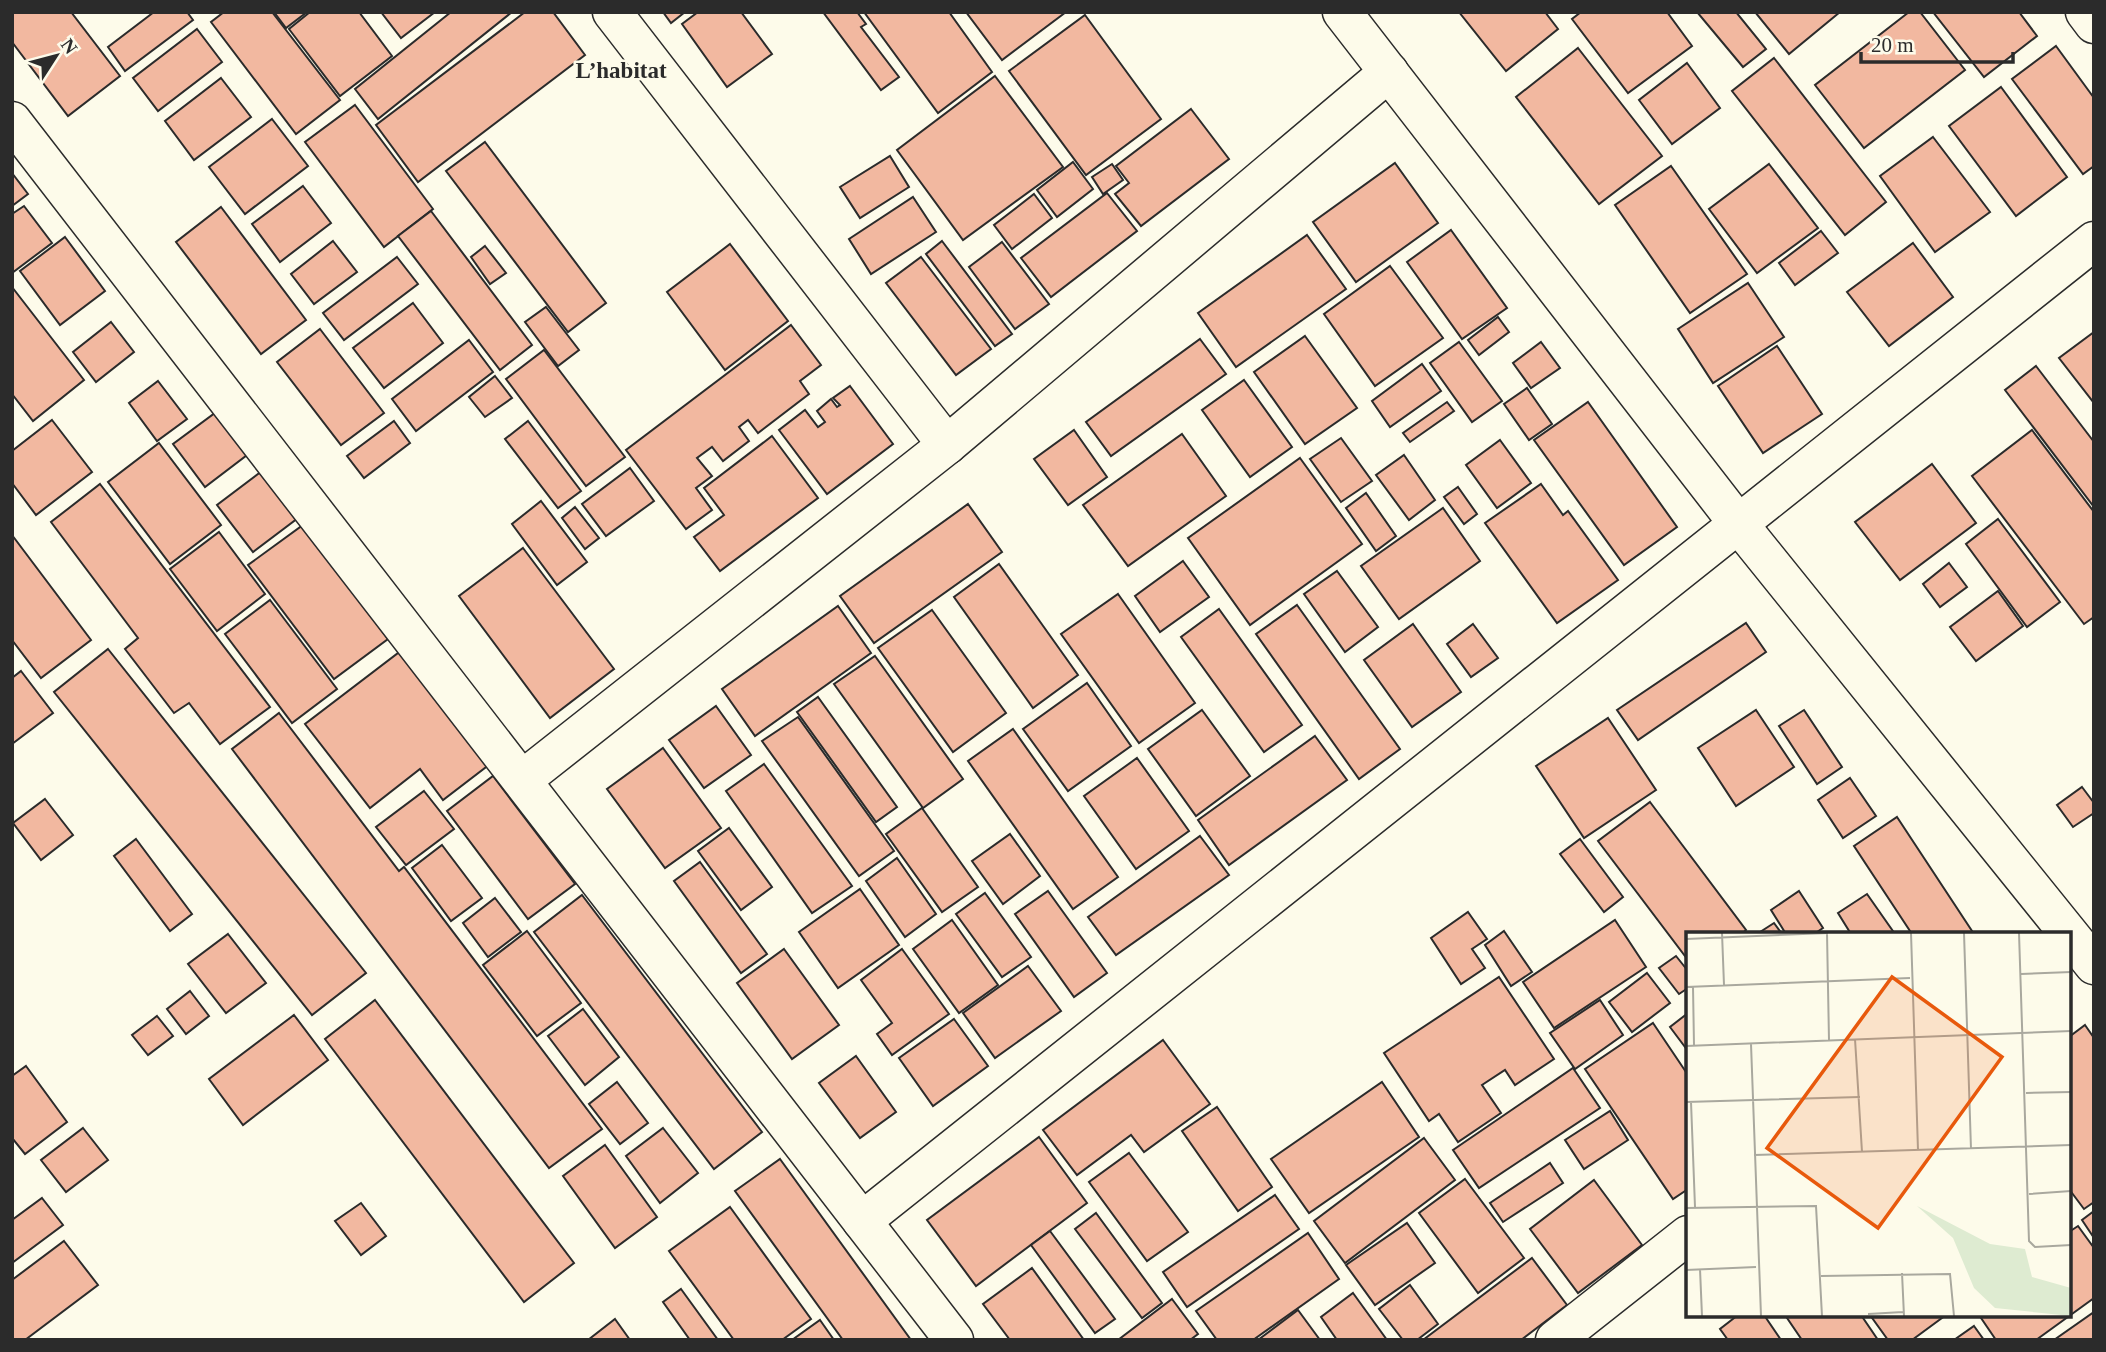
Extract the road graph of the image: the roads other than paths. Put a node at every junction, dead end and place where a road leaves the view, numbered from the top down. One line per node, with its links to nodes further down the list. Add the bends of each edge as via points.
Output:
1 (612, 12): 8 (street)
2 (1342, 12): 5 (street)
3 (2085, 12): 4 (street)
4 (2094, 24)
5 (1389, 72): 8 (street); 9 (street)
6 (12, 121): 10 (street)
7 (2094, 241): 9 (street)
8 (947, 445): 10 (street)
9 (1737, 522): 12 (street); 16 (street)
10 (522, 780): 16 (street)
11 (2094, 915): 13 (street)
12 (2067, 932)
13 (2071, 932)
14 (2071, 936): 15 (street)
15 (2094, 965)
16 (862, 1221): 18 (street)
17 (1686, 1237): 19 (street)
18 (954, 1340)
19 (1555, 1340)

